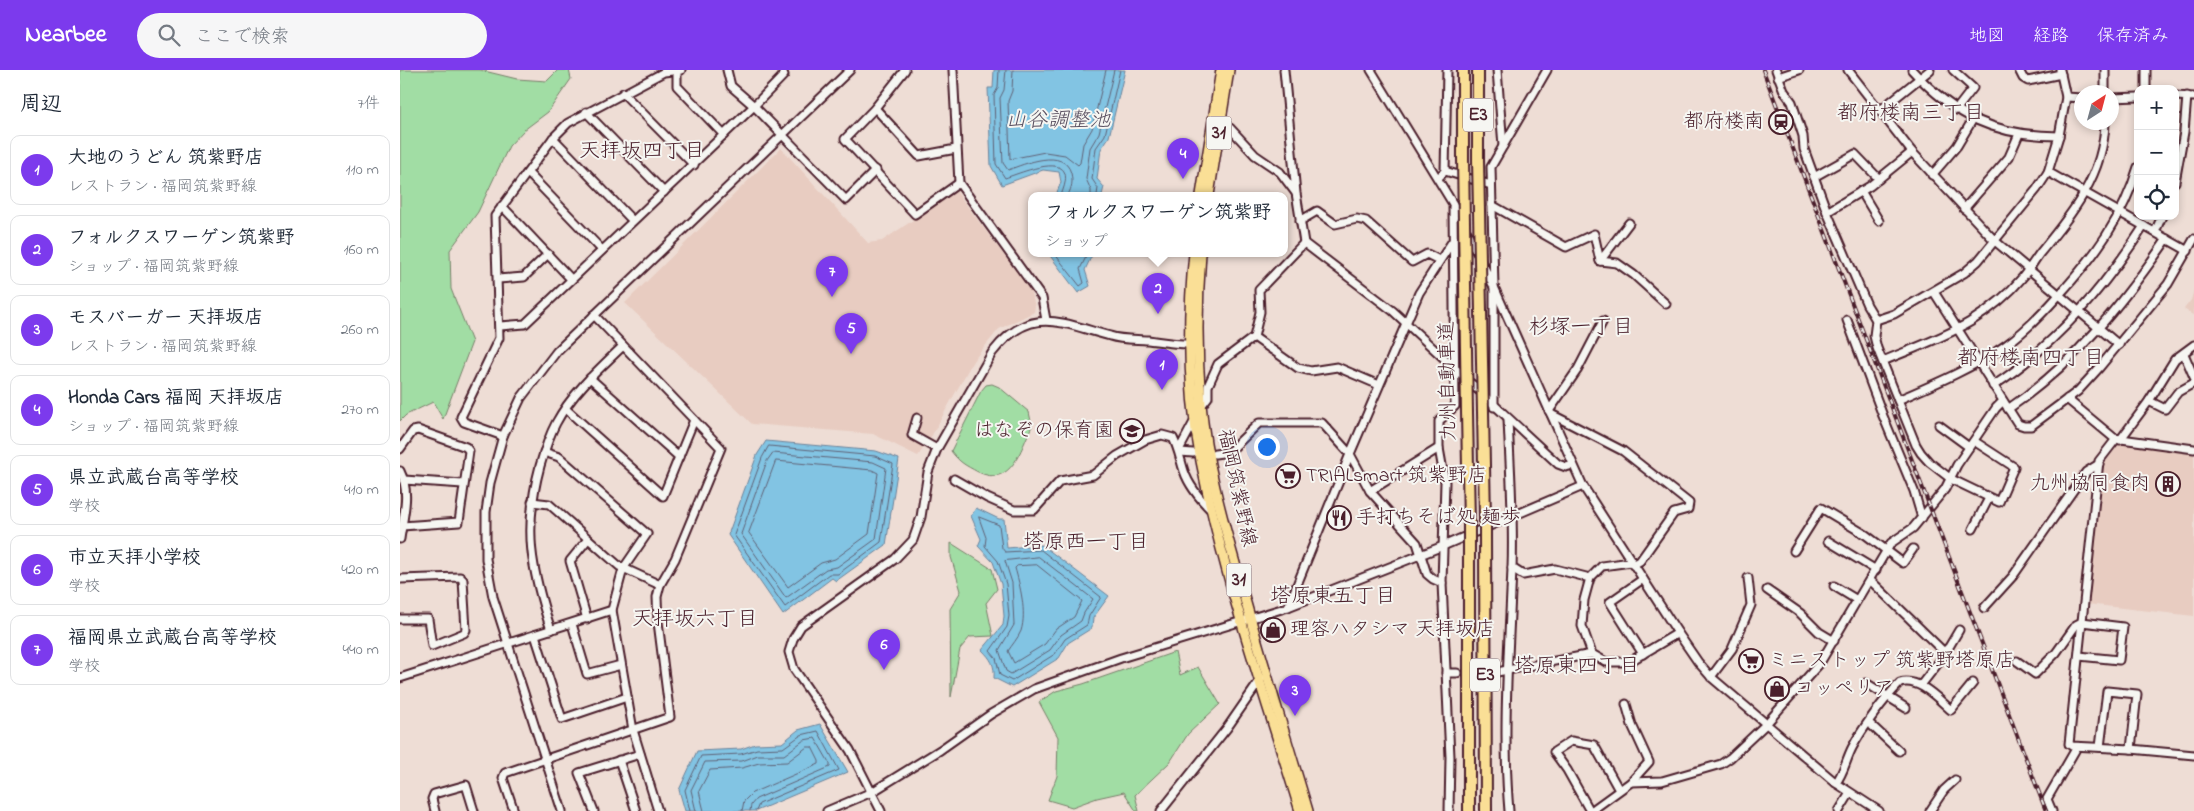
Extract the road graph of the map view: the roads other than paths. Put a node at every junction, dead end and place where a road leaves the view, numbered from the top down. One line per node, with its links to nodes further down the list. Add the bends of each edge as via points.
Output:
1 (677, 70): 2 (street); 30 (street, via 664,72); 45 (street, via 677,86)
2 (681, 70)
3 (727, 70): 36 (street, via 732,86)
4 (782, 70): 36 (street, via 784,75)
5 (850, 70): 46 (street)
6 (905, 70): 37 (street)
7 (953, 70): 50 (street)
8 (1221, 70): 67 (main road, 31)
9 (1229, 70): 42 (main road, 31)
10 (1284, 70): 69 (street)
11 (1371, 70): 61 (street)
12 (1447, 70): 54 (street)
13 (1463, 70): 257 (highway, 九州自動車道 / E3, bridge)
14 (1478, 70): 258 (highway, 九州自動車道 / E3, bridge)
15 (1498, 70): 49 (street)
16 (1547, 70): 49 (street)
17 (1800, 70): 27 (street)
18 (1848, 70): 39 (street)
19 (1912, 70): 28 (street)
20 (1930, 70): 28 (street)
21 (1953, 70): 38 (street, via 1973,88)
22 (2019, 70): 25 (street, via 2028,80)
23 (2105, 70): 29 (street)
24 (2152, 70): 26 (street)
25 (2061, 72): 33 (street)
26 (2146, 73)
27 (1777, 74): 60 (street, via 1792,102)
28 (1920, 79): 38 (street); 39 (street)
29 (2105, 85)
30 (623, 93): 40 (street); 52 (street)
31 (2134, 97): 35 (street)
32 (2190, 97): 59 (street)
33 (2066, 98): 34 (street); 47 (street)
34 (2074, 98)
35 (2119, 98)
36 (754, 106): 45 (street); 46 (street)
37 (875, 108): 50 (street, via 919,156); 53 (street, via 845,139)
38 (1956, 110): 41 (street)
39 (1880, 111): 51 (street)
40 (586, 112): 48 (street, via 568,123); 66 (street)
41 (1973, 119): 44 (street); 57 (street, via 1957,146)
42 (1220, 124): 68 (main road, 31); 69 (street, via 1230,128 1255,155 1280,172)
43 (2103, 130): 70 (street, via 2096,168)
44 (2019, 134): 47 (street); 74 (street, via 2005,162)
45 (724, 135): 52 (street)
46 (782, 135): 53 (street, via 846,200); 104 (street)
47 (2059, 136): 55 (street)
48 (554, 138): 56 (street); 77 (street)
49 (1503, 147): 64 (street, via 1490,167)
50 (956, 149): 63 (street)
51 (1912, 152): 57 (street); 62 (street)
52 (694, 165): 66 (street)
53 (876, 170): 63 (street, via 915,214)
54 (1445, 172): 61 (street); 64 (street)
55 (2048, 172): 70 (street); 87 (street)
56 (528, 173): 73 (street); 89 (street)
57 (1932, 175): 74 (street)
58 (2136, 175): 76 (street)
59 (2176, 175)
60 (1814, 177): 62 (street, via 1855,154); 75 (street)
61 (1438, 178): 71 (street)
62 (1879, 179): 65 (street)
63 (958, 183): 105 (street, via 1042,298)
64 (1491, 185): 72 (street)
65 (1861, 191): 75 (street); 80 (street)
66 (664, 192): 77 (street)
67 (1202, 192)
68 (1209, 192)
69 (1296, 193): 79 (street)
70 (2084, 193): 76 (street); 96 (street)
71 (1453, 204): 86 (street); 99 (street)
72 (1492, 205): 95 (street, via 1566,247 1594,234); 99 (street)
73 (502, 206): 91 (street); 97 (street, via 495,216)
74 (1964, 209): 87 (street)
75 (1827, 212): 107 (street)
76 (2120, 213): 82 (street); 101 (street, via 2100,246)
77 (632, 220): 89 (street)
78 (2160, 220): 83 (street)
79 (1300, 221): 88 (street); 94 (street, via 1317,211 1335,224 1366,220 1412,262 1427,254)
80 (1879, 221)
81 (1629, 222): 95 (street)
82 (2144, 226): 83 (street); 103 (street)
83 (2155, 232): 84 (street)
84 (2166, 239): 90 (street); 111 (street, via 2136,284)
85 (2194, 239): 90 (street)
86 (1452, 241): 94 (street); 121 (street)
87 (1995, 242): 96 (street); 100 (street, via 1964,273)
88 (1304, 243): 109 (street, via 1379,299); 113 (street, via 1259,290 1260,312)
89 (602, 250): 98 (street)
90 (2188, 251): 115 (street, via 2163,291)
91 (548, 254): 97 (street, via 524,277); 98 (street)
92 (1194, 257): 114 (main road, 福岡筑紫野線 / 31, via 1191,278)
93 (1201, 257): 114 (main road, 福岡筑紫野線 / 31)
94 (1440, 260): 109 (street, via 1419,293)
95 (1600, 261): 102 (street, via 1617,263)
96 (2028, 270): 101 (street); 112 (street, via 2007,293)
97 (498, 279): 110 (street)
98 (571, 279): 110 (street, via 525,324)
99 (1494, 287): 132 (street); 135 (street)
100 (1934, 292): 107 (street); 112 (street)
101 (2059, 296): 103 (street); 120 (street, via 2028,328)
102 (1666, 304)
103 (2079, 312): 111 (street); 126 (street, via 2031,360)
104 (594, 315): 117 (street); 141 (street, via 532,381)
105 (1046, 320): 114 (street, via 1068,322 1112,337); 146 (street, via 1022,326 1001,340)
106 (1847, 320): 168 (street)
107 (1876, 320): 119 (street, via 1874,336)
108 (1603, 321): 135 (street)
109 (1406, 324): 121 (street); 125 (street)
110 (500, 326): 141 (street, via 500,338 461,417 464,422)
111 (2099, 328): 115 (street); 134 (street, via 2056,373)
112 (1957, 330): 119 (street); 120 (street)
113 (1254, 337): 125 (street, via 1298,368 1311,371 1337,367); 131 (street, via 1218,364 1208,386 1208,397)
114 (1194, 344): 131 (main road, 福岡筑紫野線 / 31); 139 (main road, 福岡筑紫野線 / 31)
115 (2119, 345): 127 (street)
116 (2194, 345): 118 (street)
117 (622, 346): 123 (street); 138 (street)
118 (2184, 354): 122 (street); 130 (street, via 2175,359)
119 (1883, 361): 128 (street)
120 (1978, 362): 126 (street); 128 (street)
121 (1453, 368): 132 (street); 145 (street, via 1455,406 1439,421)
122 (2194, 377)
123 (590, 378): 133 (street); 154 (street)
124 (2194, 383): 130 (street, via 2178,392 2165,409)
125 (1379, 385): 153 (street)
126 (1993, 386): 129 (street)
127 (2067, 399): 134 (street, via 2027,427 2018,424); 142 (street)
128 (1898, 400): 160 (street, via 1921,453)
129 (2003, 401): 134 (street); 143 (street)
130 (2149, 401): 142 (street)
131 (1201, 406): 198 (main road, 福岡筑紫野線 / 31, via 1209,460)
132 (1494, 407): 137 (street)
133 (566, 409): 150 (street); 154 (street, via 663,496)
134 (2008, 409)
135 (1550, 412): 156 (street); 179 (street, via 1623,451 1689,503 1688,509 1674,513 1640,561)
136 (917, 418): 146 (street, via 912,435)
137 (1508, 419): 156 (street, via 1558,464); 167 (street)
138 (694, 420): 154 (street); 189 (street, via 721,448 676,560)
139 (1195, 420): 149 (street); 166 (main road, 福岡筑紫野線 / 31)
140 (1939, 425): 144 (street)
141 (503, 436): 206 (street, via 486,512 486,559 493,596)
142 (2118, 439): 147 (street); 155 (street)
143 (1974, 440): 144 (street); 164 (street, via 2014,467 1999,502)
144 (1969, 447): 160 (street)
145 (1439, 448): 163 (street); 174 (street, via 1445,482)
146 (937, 449): 242 (street, via 928,472 921,517 913,540 895,559 801,626 789,652 794,669 850,750)
147 (2194, 449)
148 (400, 450): 161 (street, via 418,430 466,447 469,451)
149 (1180, 451): 151 (street); 159 (street, via 1170,436 1145,440 1093,475 1060,482 1034,510 1014,510); 166 (street, via 1184,472 1199,498)
150 (544, 452): 165 (street); 181 (street, via 559,457 647,534)
151 (1193, 453)
152 (1215, 454): 153 (street, via 1229,452 1258,424 1322,423)
153 (1350, 454): 163 (street); 193 (street)
154 (679, 457)
155 (2099, 464): 194 (street, via 2086,472 2014,576); 199 (street)
156 (1573, 465): 162 (street)
157 (400, 471): 158 (street)
158 (404, 480): 161 (street); 169 (street, via 406,499)
159 (954, 480)
160 (1951, 480): 164 (street); 168 (street)
161 (463, 484): 169 (street, via 459,522)
162 (1583, 486): 167 (street); 179 (street)
163 (1370, 491): 178 (street, via 1417,543)
164 (1989, 498): 170 (street)
165 (532, 502): 172 (street, via 548,504); 201 (street, via 531,556)
166 (1212, 510): 198 (main road, 福岡筑紫野線 / 31)
167 (1512, 516): 174 (street); 180 (street)
168 (1922, 518): 177 (street)
169 (402, 526): 171 (street)
170 (1973, 529)
171 (400, 539)
172 (588, 539): 181 (street); 197 (street, via 570,560)
173 (1828, 541): 182 (street)
174 (1443, 546): 178 (street); 188 (street)
175 (1913, 549): 177 (street, via 1904,563)
176 (1794, 551): 177 (street, via 1821,508)
177 (1886, 551): 182 (street)
178 (1421, 555): 188 (street, via 1427,574); 193 (street)
179 (1632, 563): 183 (street, via 1602,566); 186 (street)
180 (1512, 568): 183 (street, via 1523,575 1556,569); 213 (street)
181 (623, 569): 189 (street); 195 (street)
182 (1876, 570): 187 (street)
183 (1590, 578): 208 (street, via 1582,626)
184 (1748, 578): 217 (street, via 1751,605 1734,645)
185 (400, 579): 196 (street, via 460,577 463,580 466,630 432,646 428,619)
186 (1643, 580): 203 (street); 209 (street, via 1610,602)
187 (1870, 580): 192 (street); 207 (street)
188 (1442, 583): 215 (street)
189 (660, 585): 229 (street, via 657,609 670,717)
190 (1834, 586): 192 (street)
191 (1767, 590): 205 (street)
192 (1857, 600): 205 (street)
193 (1288, 606): 198 (street)
194 (1984, 608)
195 (612, 610): 197 (street); 212 (street)
196 (400, 619)
197 (587, 619): 200 (street)
198 (1246, 619): 219 (main road, 福岡筑紫野線 / 31); 242 (street, via 1053,682 1010,702); 255 (main road, 福岡筑紫野線 / 31)
199 (2082, 622): 210 (street); 210 (street, via 2122,626 2119,660); 211 (street, via 2076,625 2037,673)
200 (572, 624): 201 (street); 212 (street, via 587,674)
201 (551, 630): 204 (street)
202 (1959, 630): 207 (street)
203 (1678, 633): 209 (street); 217 (street)
204 (535, 635): 206 (street); 224 (street, via 562,719)
205 (1834, 641): 228 (street)
206 (508, 643): 218 (street); 236 (street)
207 (1944, 652): 222 (street)
208 (1592, 654): 209 (street, via 1606,662 1629,662); 213 (street)
209 (1643, 654)
210 (2079, 656): 230 (street, via 2070,744)
211 (2017, 661)
212 (621, 665): 224 (street)
213 (1508, 671): 214 (street); 259 (street, via 1504,715)
214 (1497, 672)
215 (1446, 673): 216 (street); 256 (street)
216 (1458, 673)
217 (1711, 677): 228 (street)
218 (400, 678)
219 (1261, 679): 253 (street); 254 (main road, 福岡筑紫野線 / 31)
220 (1866, 683): 223 (street)
221 (1973, 683): 222 (street, via 1951,710)
222 (1921, 685): 223 (street, via 1903,682)
223 (1890, 696): 226 (street); 227 (street)
224 (627, 697): 229 (street)
225 (1626, 704): 239 (street, via 1649,762)
226 (1906, 708)
227 (1869, 722): 233 (street); 240 (street, via 1852,748 1843,774)
228 (1766, 724): 239 (street, via 1730,758 1715,766 1662,781); 240 (street)
229 (633, 730): 234 (street); 236 (street)
230 (2077, 747): 231 (street); 264 (street, via 2047,799)
231 (2100, 747): 232 (street); 232 (street, via 2107,692 2137,694)
232 (2131, 749): 235 (street)
233 (1899, 751)
234 (640, 754): 237 (street); 250 (street)
235 (2194, 756)
236 (545, 758): 246 (street, via 505,773); 247 (street)
237 (620, 760): 248 (street, via 579,773); 249 (street)
238 (1956, 780): 263 (street, via 1944,790)
239 (1631, 782): 241 (street)
240 (1836, 783): 243 (street)
241 (1619, 790): 260 (street); 260 (street, via 1594,745 1571,741 1554,752)
242 (872, 792): 251 (street); 252 (street)
243 (1850, 793): 261 (street); 262 (street)
244 (435, 811): 245 (street, via 432,796 466,785)
245 (474, 811)
246 (514, 811)
247 (562, 811)
248 (594, 811)
249 (636, 811)
250 (658, 811)
251 (827, 811)
252 (881, 811)
253 (1161, 811)
254 (1300, 811)
255 (1308, 811)
256 (1449, 811)
257 (1469, 811)
258 (1486, 811)
259 (1509, 811)
260 (1591, 811)
261 (1839, 811)
262 (1879, 811)
263 (1930, 811)
264 (2052, 811)

